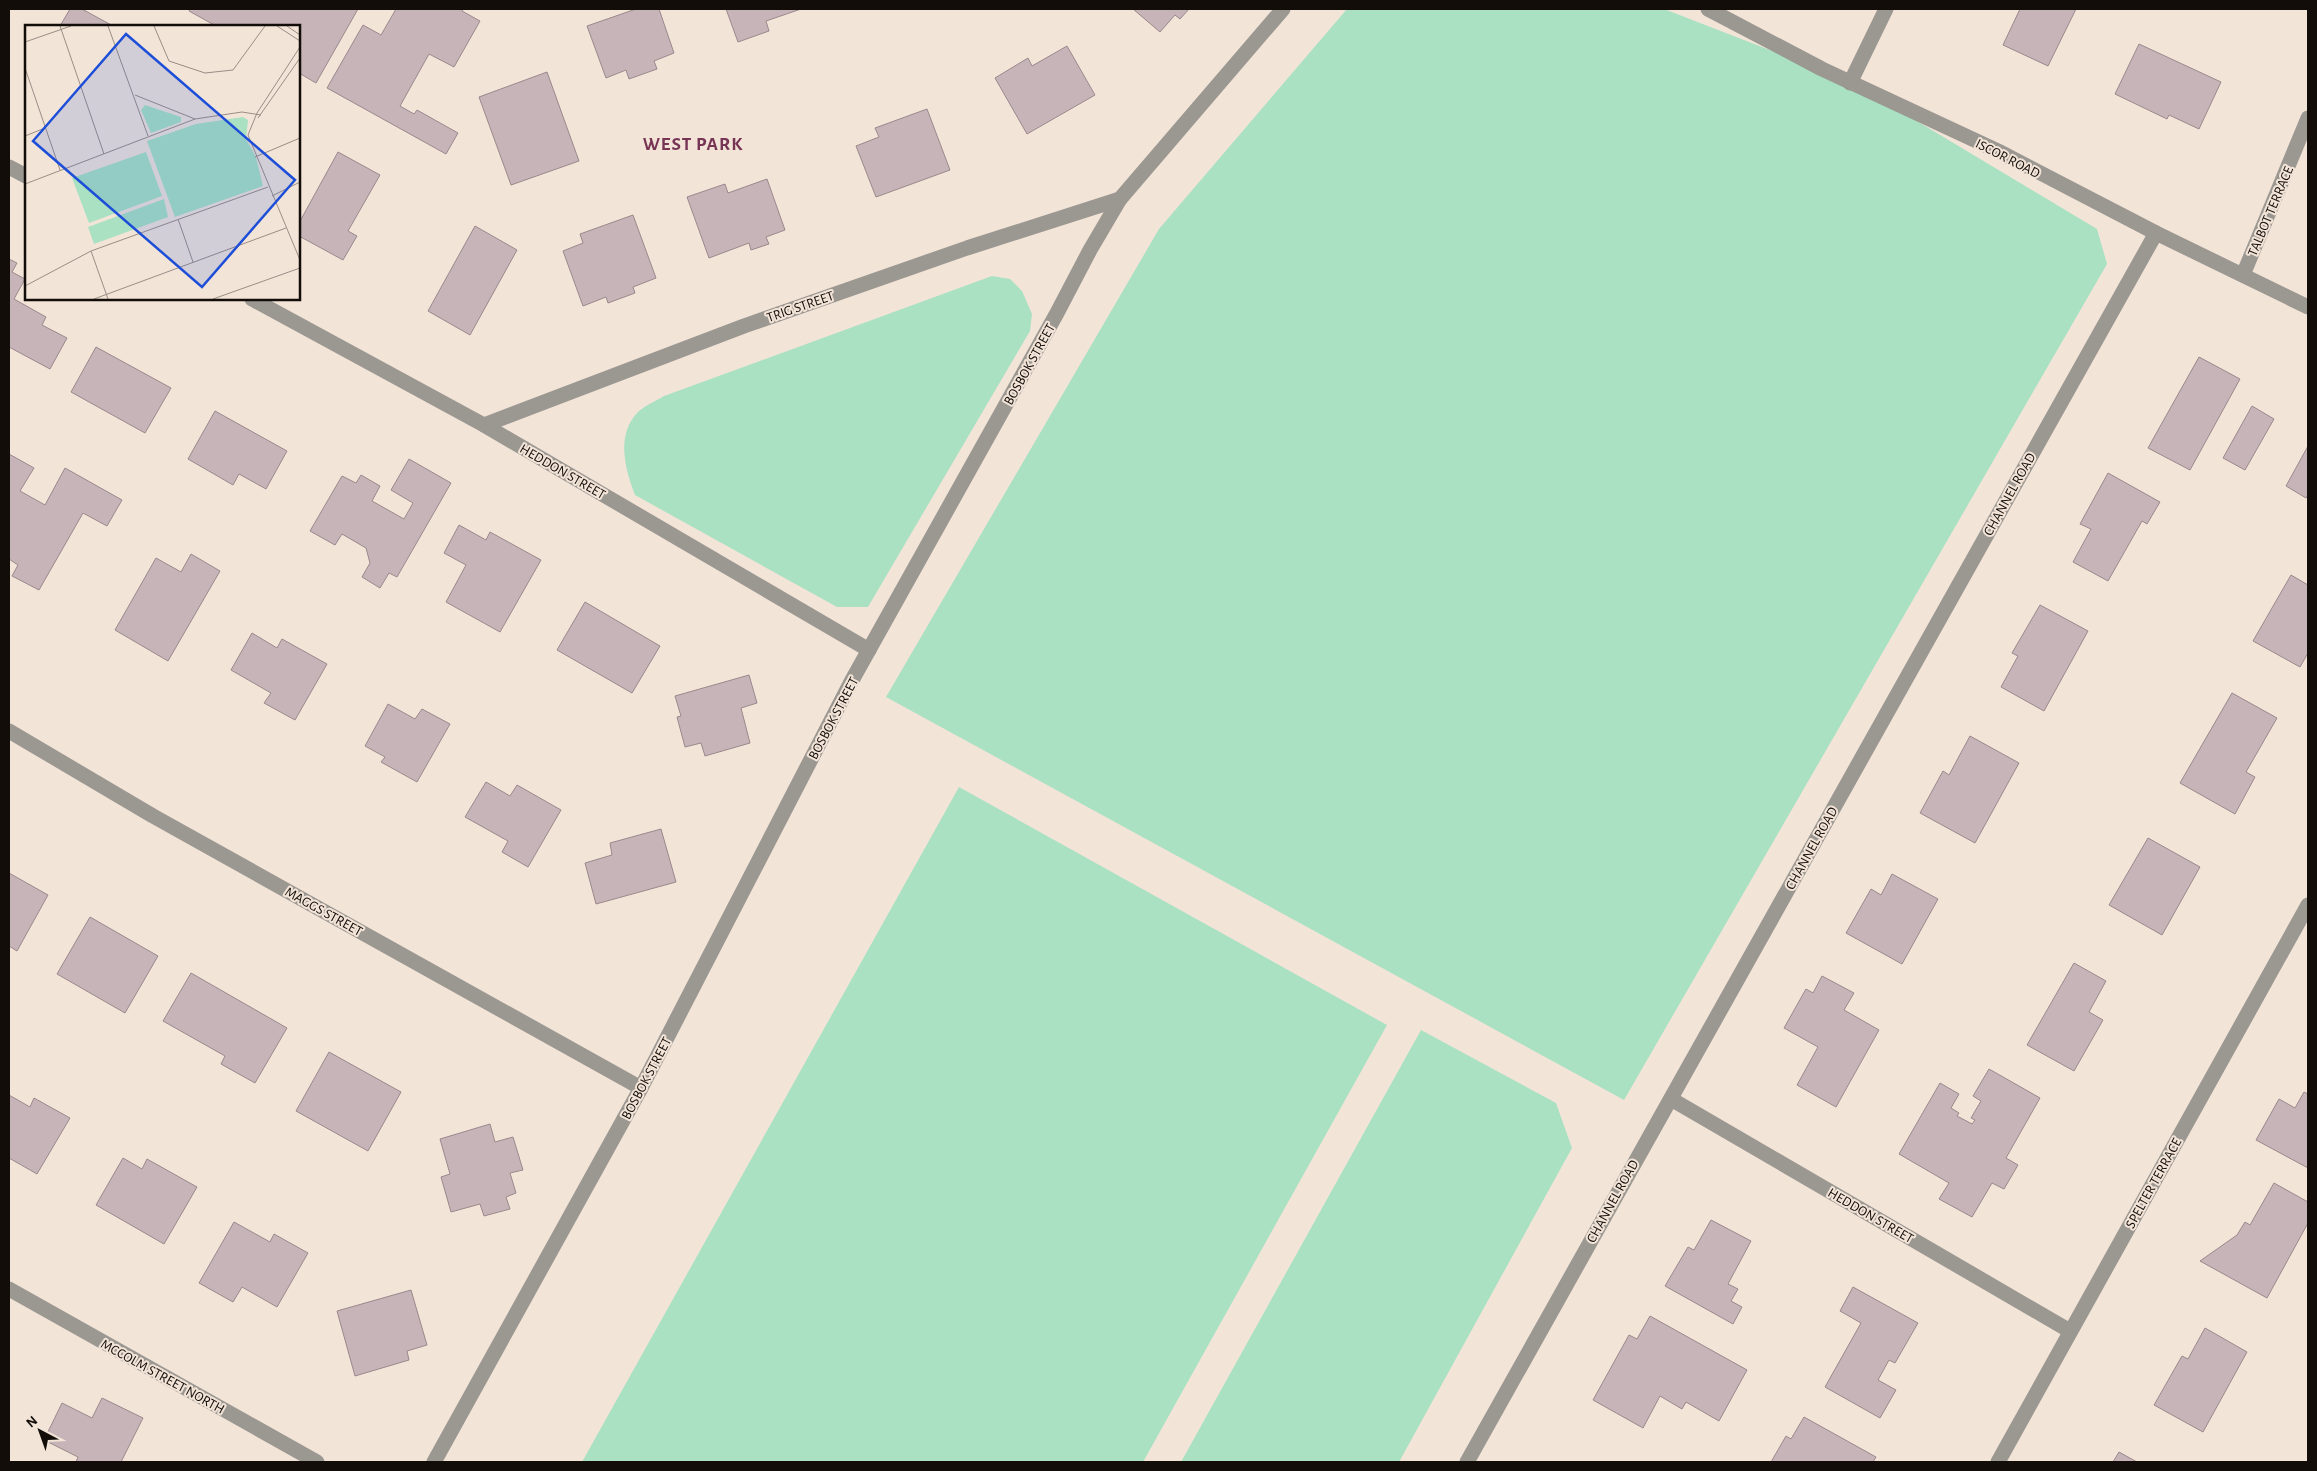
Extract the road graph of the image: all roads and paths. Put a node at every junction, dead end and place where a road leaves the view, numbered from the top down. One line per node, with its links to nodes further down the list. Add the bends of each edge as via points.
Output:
1 (1283, 9): 8 (street, BOSBOK STREET)
2 (1708, 9): 4 (street, ISCOR ROAD)
3 (1886, 9): 4 (street)
4 (1850, 83): 9 (street, ISCOR ROAD, via 1998,151)
5 (2308, 118): 10 (street, TALBOT TERRACE)
6 (9, 167): 7 (street)
7 (25, 175)
8 (1120, 199): 13 (street, TRIG STREET, via 967,248 744,326); 14 (street, BOSBOK STREET)
9 (2156, 233): 10 (street, ISCOR ROAD); 18 (street, CHANNEL ROAD)
10 (2243, 275): 12 (street, ISCOR ROAD)
11 (254, 300): 13 (street, HEDDON STREET)
12 (2308, 307)
13 (484, 424): 14 (street, HEDDON STREET)
14 (870, 650): 17 (street, BOSBOK STREET)
15 (9, 731): 17 (street, MAGGS STREET, via 162,821)
16 (2308, 905): 20 (street, SPELTER TERRACE)
17 (641, 1088): 22 (street, BOSBOK STREET)
18 (1671, 1098): 20 (street, HEDDON STREET); 23 (street, CHANNEL ROAD)
19 (9, 1289): 21 (street, MCCOLM STREET NORTH)
20 (2070, 1331): 24 (street, SPELTER TERRACE)
21 (317, 1462)
22 (434, 1462)
23 (1467, 1462)
24 (1998, 1462)

